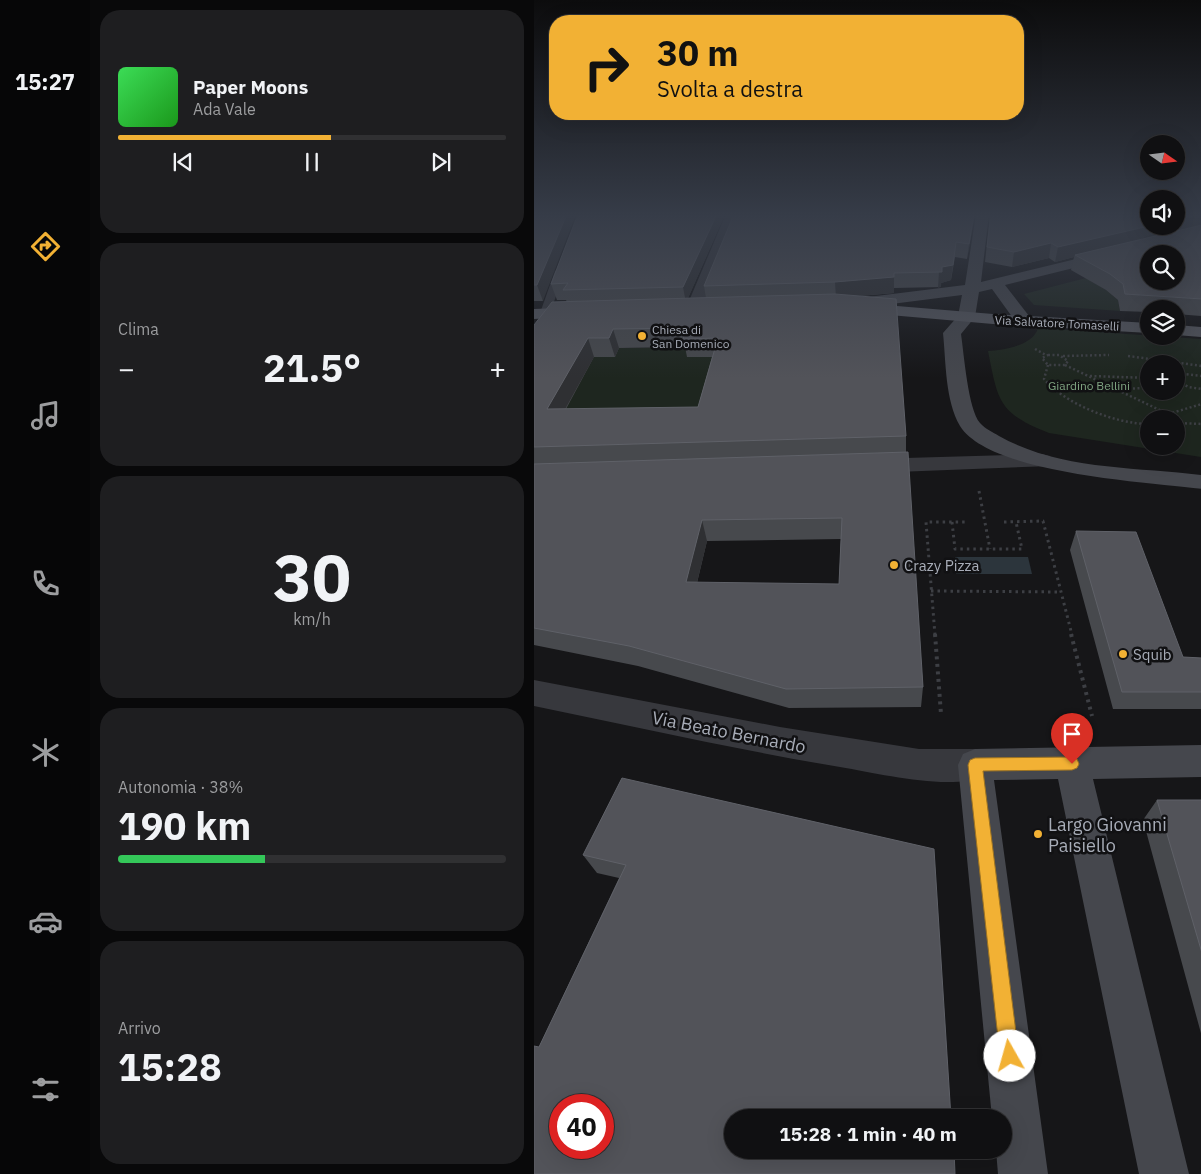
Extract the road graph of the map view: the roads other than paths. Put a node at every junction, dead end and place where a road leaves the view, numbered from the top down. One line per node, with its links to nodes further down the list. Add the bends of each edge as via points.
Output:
1 (560, 269): 12 (lane)
2 (710, 269): 8 (street)
3 (975, 269): 6 (street)
4 (1055, 269): 5 (street)
5 (996, 284): 6 (street); 14 (street)
6 (972, 289): 7 (street); 15 (street)
7 (845, 305): 13 (main road)
8 (694, 308): 9 (main road); 10 (main road)
9 (712, 308)
10 (674, 309)
11 (597, 312): 12 (main road)
12 (544, 314)
13 (939, 315): 15 (street)
14 (1024, 321): 15 (main road, Via Salvatore Tomaselli); 16 (main road, Via Salvatore Tomaselli)
15 (959, 325): 19 (street, via 964,413 971,426 985,437)
16 (1140, 327)
17 (1185, 331): 18 (main road)
18 (1201, 332)
19 (1042, 461): 20 (street); 21 (street, via 1068,467)
20 (850, 466)
21 (1201, 482)
22 (534, 692): 25 (street, Via Beato Bernardo, via 770,740 924,765)
23 (1201, 761): 24 (street)
24 (1072, 764): 25 (street); 27 (street)
25 (975, 765): 26 (street)
26 (1023, 1174)
27 (1164, 1174)

